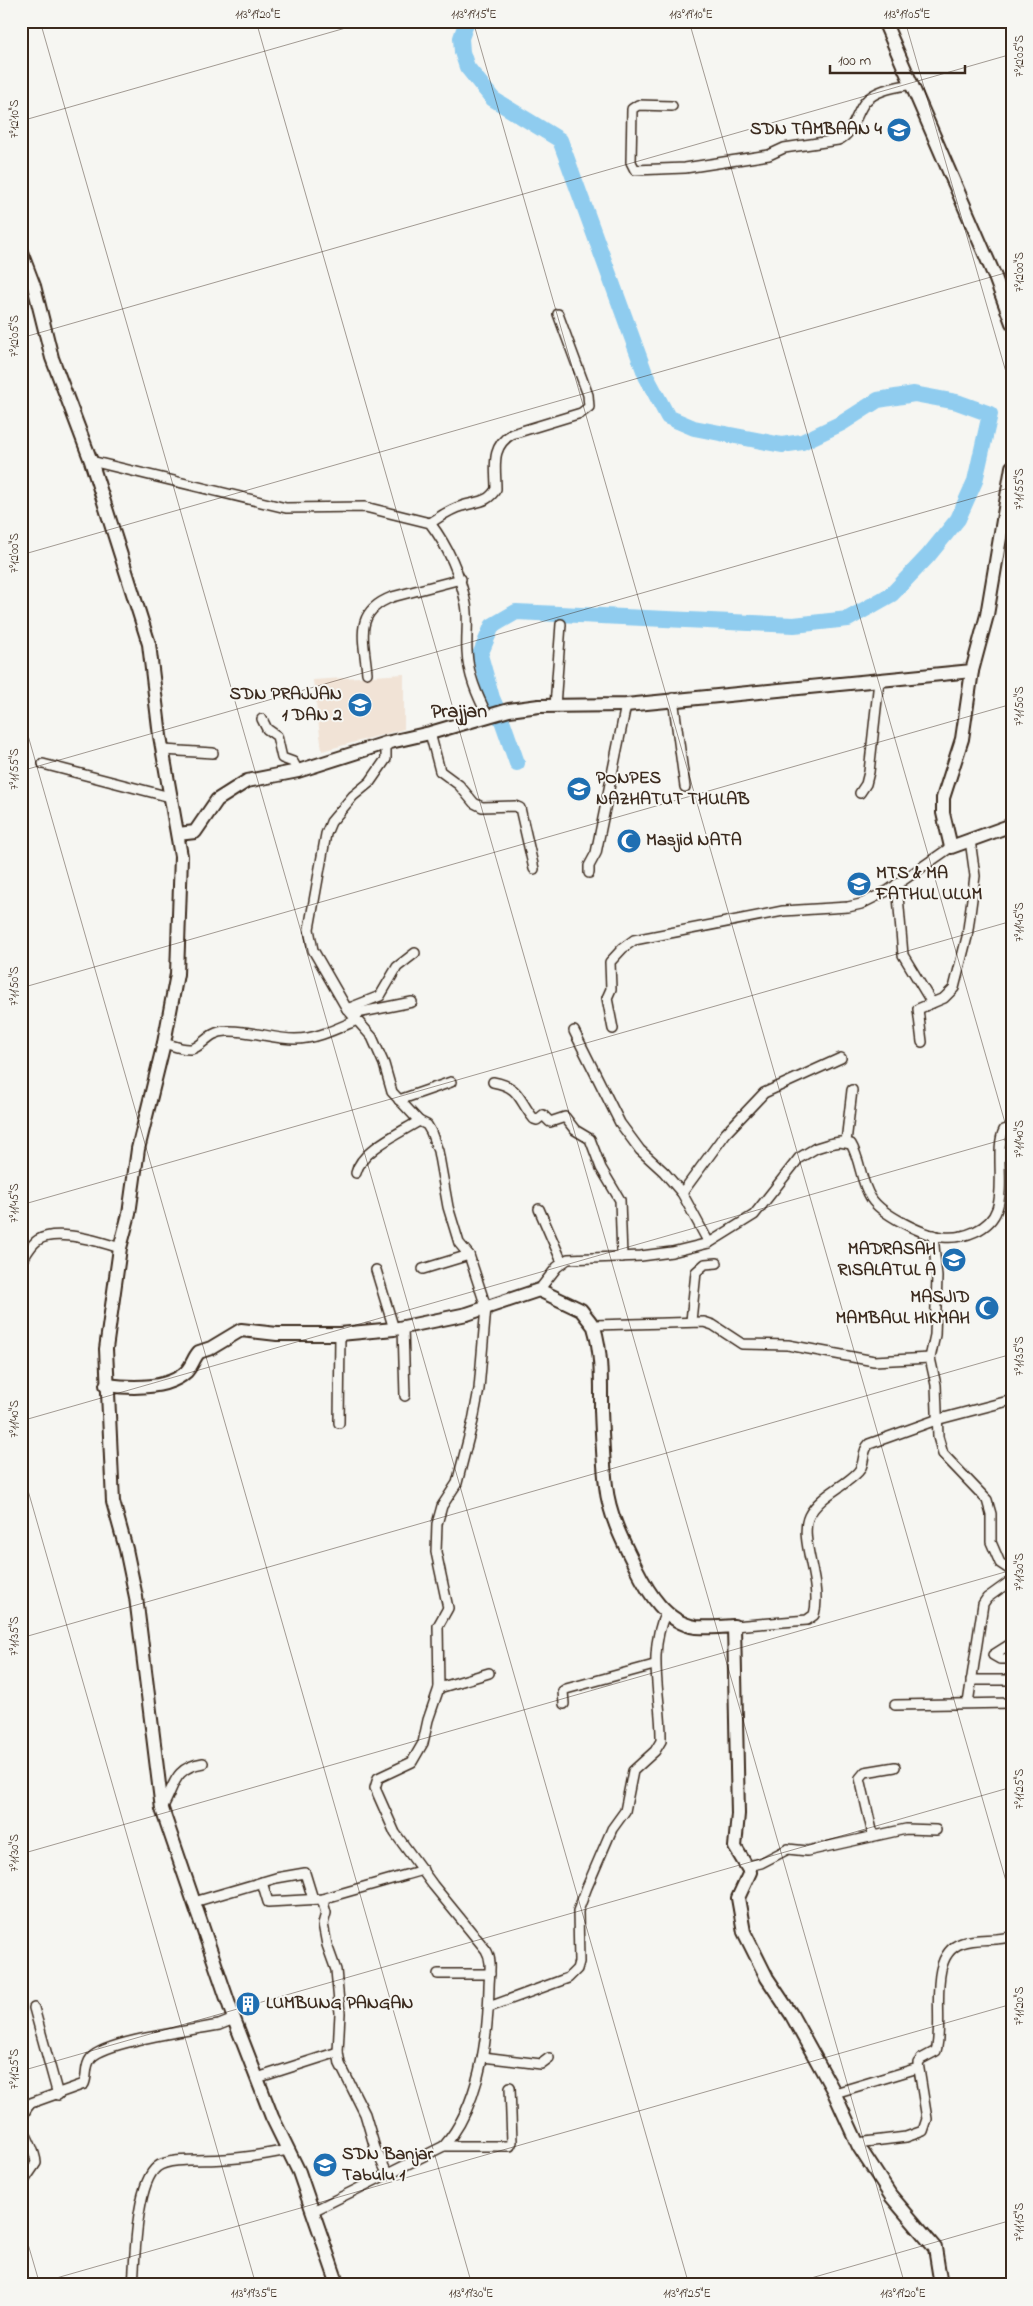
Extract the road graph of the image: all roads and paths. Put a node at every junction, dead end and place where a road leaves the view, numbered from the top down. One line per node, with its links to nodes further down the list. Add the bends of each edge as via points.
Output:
1 (884, 21): 2 (street)
2 (913, 84): 3 (street, via 871,97 844,137 838,140 685,168 635,170 631,162 632,110 638,105); 6 (street)
3 (672, 106)
4 (21, 252): 7 (street, via 34,286 58,374)
5 (558, 314): 9 (street, via 588,395 589,407 582,413 502,440 497,447 493,495 446,513)
6 (1012, 322)
7 (91, 462): 9 (street, via 286,508 365,507); 22 (street, via 149,644)
8 (1011, 472): 12 (street, via 987,615)
9 (430, 523): 10 (street, via 453,558)
10 (461, 579): 13 (street, via 392,597 367,615 363,624); 18 (street, via 472,684)
11 (561, 624): 17 (street)
12 (972, 671): 14 (street); 32 (street, via 962,739 943,798)
13 (367, 673)
14 (879, 681): 15 (street); 27 (street, via 869,772)
15 (673, 698): 16 (street); 26 (street)
16 (626, 704): 17 (street); 34 (street, via 596,853)
17 (555, 706): 18 (street, via 509,710)
18 (490, 716): 20 (street)
19 (262, 719): 25 (street, via 267,729 277,736 282,758 293,762)
20 (430, 733): 21 (street); 33 (street, via 440,771 459,785 474,803 482,807 520,808)
21 (386, 743): 25 (street); 39 (street, via 386,759 370,782 331,822 320,857 311,915 310,938 320,967)
22 (163, 750): 23 (street); 28 (street)
23 (213, 753)
24 (43, 764): 28 (street)
25 (298, 771): 30 (street, via 247,781 217,800 195,832)
26 (684, 787)
27 (860, 793)
28 (170, 797): 30 (street)
29 (1012, 825): 31 (street)
30 (178, 834): 43 (street, via 181,875 177,974)
31 (970, 840): 32 (street); 38 (street, via 975,876 967,937 954,988 944,998)
32 (951, 848): 35 (street)
33 (534, 869)
34 (589, 872)
35 (897, 884): 38 (street, via 902,954); 40 (street, via 861,904 848,907 783,911 634,940 610,962 611,989 607,998)
36 (416, 953): 39 (street, via 397,967 380,996)
37 (412, 1002): 39 (street)
38 (932, 1003): 42 (street, via 922,1006 917,1013)
39 (352, 1014): 43 (street, via 327,1033 305,1038 286,1039 226,1030 190,1049); 48 (street, via 372,1037 392,1092)
40 (613, 1029)
41 (574, 1031): 53 (street, via 620,1123 640,1150)
42 (922, 1042)
43 (164, 1043): 57 (street, via 138,1149 129,1214)
44 (841, 1058): 53 (street, via 764,1093 726,1133)
45 (450, 1082): 48 (street)
46 (493, 1082): 59 (street, via 518,1093 534,1119 543,1115 550,1122 565,1117 575,1130 590,1139 601,1168 620,1200)
47 (852, 1090): 51 (street)
48 (399, 1100): 49 (street)
49 (419, 1121): 52 (street, via 365,1155); 58 (street, via 427,1126 434,1140 448,1207 459,1243)
50 (1012, 1127): 55 (street, via 1002,1133 997,1210 988,1224 977,1231 956,1236)
51 (846, 1142): 55 (street, via 852,1144 857,1153 864,1185 881,1210); 56 (street, via 816,1148 799,1158 754,1215)
52 (356, 1173)
53 (682, 1193): 56 (street)
54 (539, 1209): 61 (street)
55 (933, 1236): 71 (street, via 937,1277 935,1335)
56 (709, 1243): 59 (street, via 672,1252)
57 (120, 1248): 60 (street, via 97,1240 61,1236 44,1238 37,1240); 72 (street, via 106,1349)
58 (469, 1255): 63 (street); 66 (street)
59 (622, 1257): 61 (street, via 575,1258)
60 (21, 1262)
61 (562, 1262): 65 (street)
62 (716, 1263): 67 (street, via 705,1264 696,1272)
63 (423, 1269)
64 (376, 1270): 69 (street)
65 (540, 1290): 66 (street); 68 (street, via 581,1310)
66 (486, 1307): 69 (street); 87 (street, via 473,1421 457,1483 442,1506 437,1524 436,1552 448,1608 438,1626)
67 (692, 1321): 68 (street); 71 (street, via 708,1323 742,1344 796,1346 874,1361)
68 (594, 1325): 79 (street, via 601,1372 602,1435 610,1509 641,1578)
69 (399, 1328): 70 (street); 73 (street)
70 (340, 1334): 72 (street, via 277,1334 241,1330 199,1352 187,1372 176,1378 139,1389); 76 (street)
71 (930, 1358): 75 (street, via 936,1385)
72 (106, 1385): 94 (street, via 112,1502 136,1597)
73 (405, 1396)
74 (1012, 1400): 75 (street)
75 (936, 1420): 77 (street, via 943,1454 987,1500 991,1514 991,1542 1000,1563); 80 (street, via 870,1444 865,1448 860,1469 818,1504 810,1516 807,1533 817,1600 814,1615 807,1620)
76 (338, 1423)
77 (1012, 1572)
78 (1012, 1580): 85 (street, via 982,1604)
79 (666, 1612): 80 (street, via 695,1627); 83 (street, via 660,1624)
80 (734, 1626): 97 (street, via 738,1814 735,1847)
81 (1012, 1643): 82 (street, via 993,1655)
82 (1012, 1659)
83 (654, 1665): 90 (street, via 566,1689 563,1691); 105 (street, via 661,1741 633,1771 625,1811 612,1829 578,1910 577,1969 568,1978)
84 (489, 1673): 87 (street)
85 (971, 1680): 86 (street); 88 (street)
86 (1012, 1680)
87 (439, 1688): 98 (street, via 418,1755 404,1767 378,1778 374,1784 390,1824)
88 (968, 1703): 89 (street); 91 (street)
89 (1012, 1703)
90 (564, 1704)
91 (895, 1705)
92 (203, 1763): 94 (street, via 184,1770 176,1777)
93 (895, 1767): 96 (street, via 865,1772 860,1778)
94 (162, 1809): 101 (street)
95 (936, 1830): 96 (street, via 906,1829)
96 (873, 1835): 97 (street, via 807,1851 788,1849 762,1863)
97 (747, 1866): 114 (street, via 749,1876 738,1898 744,1932 767,1978)
98 (422, 1870): 100 (street); 104 (street, via 486,1950 491,1961)
99 (262, 1882): 100 (street, via 270,1903); 100 (street, via 305,1873); 101 (street)
100 (317, 1899): 108 (street, via 326,1913 323,1924 327,1947 335,1965 340,2013)
101 (194, 1902): 107 (street)
102 (1012, 1936): 111 (street, via 960,1943 946,1957 940,1976 937,2046 932,2054 920,2059)
103 (438, 1974): 104 (street)
104 (490, 1974): 105 (street)
105 (489, 2007): 109 (street)
106 (34, 2008): 115 (street)
107 (234, 2019): 112 (street); 115 (street, via 120,2045 96,2054 86,2069 84,2084)
108 (338, 2052): 112 (street); 119 (street, via 340,2064 366,2114 375,2148)
109 (482, 2057): 110 (street, via 541,2064); 117 (street, via 464,2113 453,2136)
110 (549, 2058)
111 (918, 2068): 114 (street); 116 (street, via 927,2119 923,2131 906,2137)
112 (258, 2078): 118 (street)
113 (510, 2087): 117 (street, via 512,2145 505,2148)
114 (835, 2093): 116 (street)
115 (58, 2094): 120 (street, via 39,2099 26,2109 22,2119 36,2163)
116 (857, 2143): 124 (street, via 891,2196 935,2248)
117 (444, 2146): 119 (street)
118 (288, 2150): 121 (street); 122 (street, via 157,2166 150,2176 140,2209)
119 (387, 2173): 121 (street)
120 (21, 2184)
121 (313, 2211): 123 (street)
122 (133, 2285)
123 (338, 2285)
124 (940, 2285)

